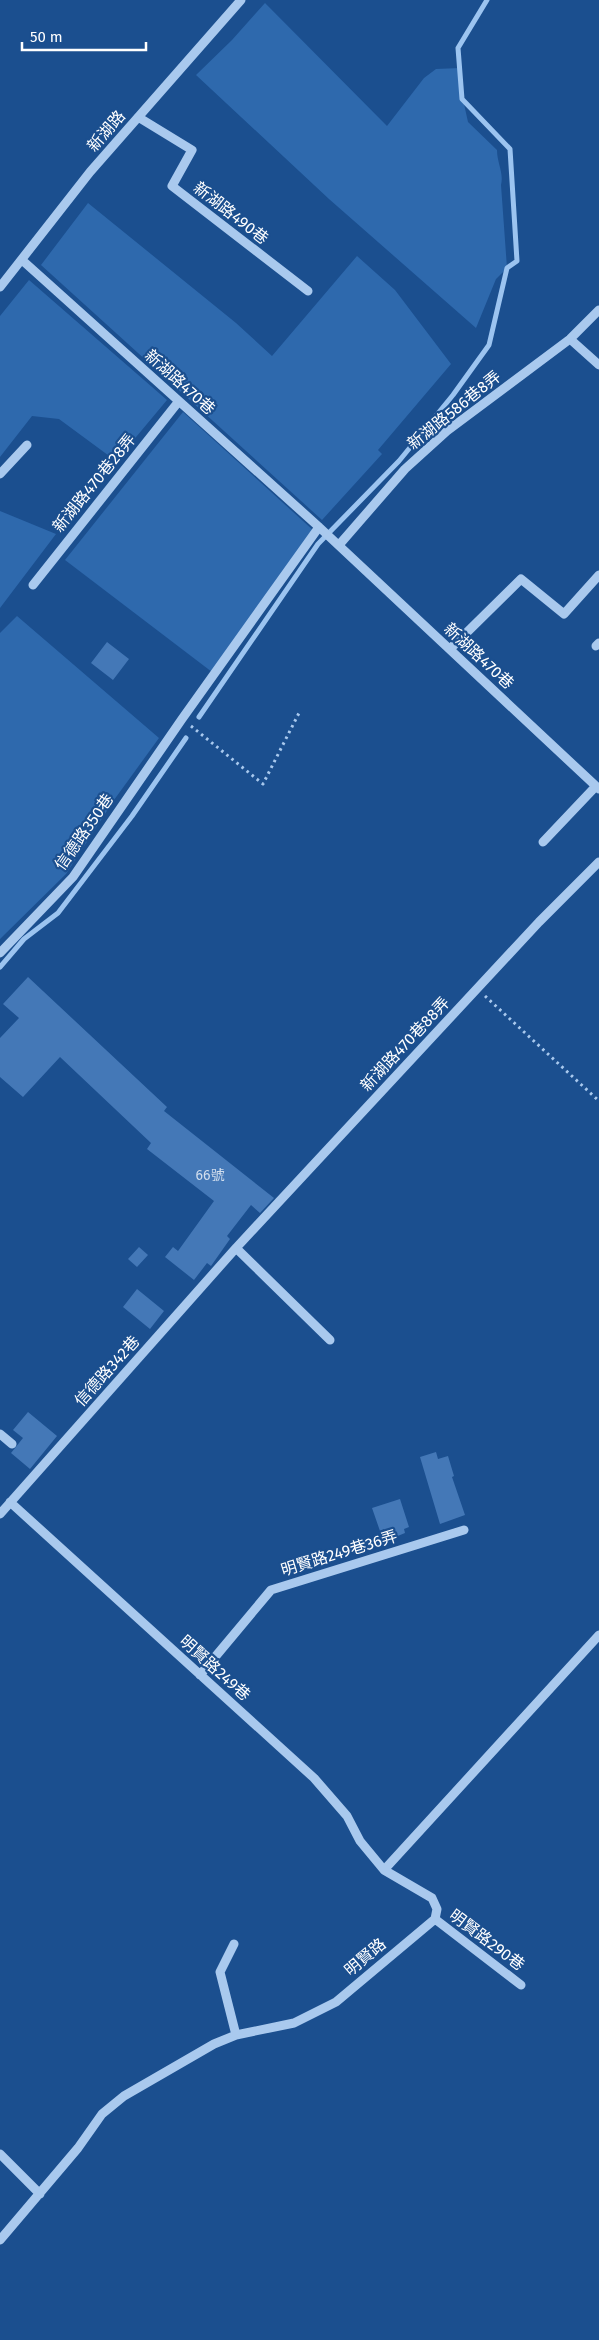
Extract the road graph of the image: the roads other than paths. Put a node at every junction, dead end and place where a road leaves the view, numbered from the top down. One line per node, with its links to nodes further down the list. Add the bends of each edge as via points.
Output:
1 (241, 0): 2 (street, 新湖路)
2 (138, 117): 3 (street, 新湖路, via 90,172); 5 (street, 新湖路490巷, via 192,150 172,186)
3 (22, 260): 4 (street, 新湖路); 9 (street, 新湖路470巷)
4 (0, 287)
5 (308, 291)
6 (599, 310): 7 (street, 新湖路586巷8弄)
7 (570, 339): 8 (street); 13 (street, 新湖路586巷8弄, via 447,431 405,469)
8 (599, 365)
9 (179, 401): 12 (street, 新湖路470巷); 15 (street, 新湖路470巷28弄)
10 (27, 445): 11 (street)
11 (0, 474)
12 (319, 527): 13 (street, 新湖路470巷); 20 (street, 信德路350巷, via 73,877)
13 (339, 545): 16 (street, 新湖路470巷)
14 (599, 575): 16 (street, via 564,614 521,579)
15 (33, 584)
16 (450, 649): 17 (street, 新湖路470巷)
17 (598, 787): 18 (street)
18 (543, 842)
19 (599, 862): 21 (street, 新湖路470巷88弄, via 539,922)
20 (0, 953)
21 (236, 1248): 22 (street); 25 (street, 信德路342巷)
22 (330, 1340)
23 (0, 1434): 24 (street)
24 (12, 1444)
25 (10, 1502): 26 (street, 信德路342巷); 29 (street, 明賢路249巷)
26 (0, 1514)
27 (464, 1530): 29 (street, 明賢路249巷36弄, via 271,1590)
28 (599, 1635): 30 (street)
29 (200, 1675): 30 (street, 明賢路249巷, via 314,1778 347,1816 360,1841)
30 (384, 1870): 31 (street, via 432,1898)
31 (435, 1919): 33 (street, 明賢路290巷); 34 (street, 明賢路, via 336,2002 294,2023)
32 (234, 1944): 34 (street, via 220,1972)
33 (521, 1985)
34 (236, 2035): 36 (street, 明賢路, via 214,2044 124,2096 102,2114)
35 (0, 2154): 36 (street)
36 (40, 2194): 37 (street, 明賢路)
37 (0, 2240)

